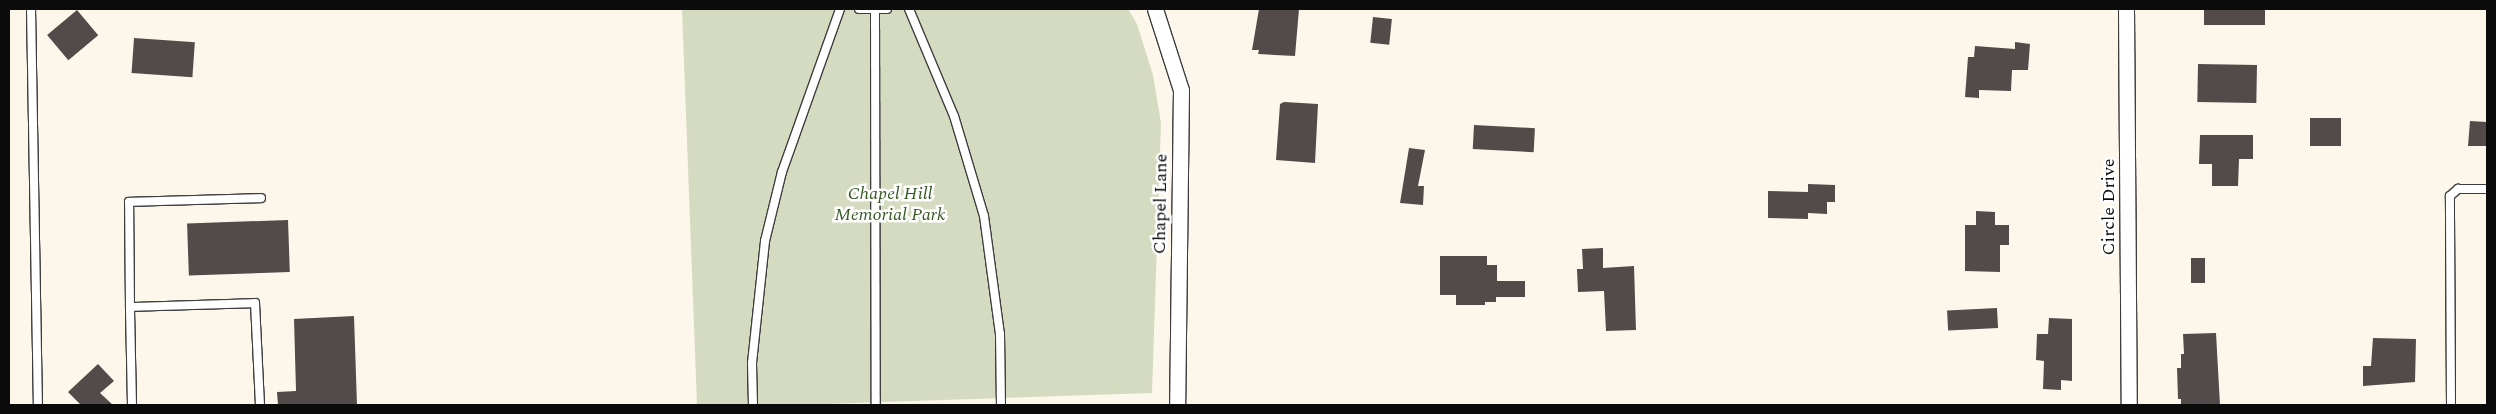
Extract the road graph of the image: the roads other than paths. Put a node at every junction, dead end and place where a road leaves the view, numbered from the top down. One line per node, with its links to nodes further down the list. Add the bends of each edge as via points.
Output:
1 (31, 9): 12 (lane)
2 (840, 9): 15 (lane, via 782,172 765,241 752,363)
3 (858, 9): 8 (lane)
4 (887, 9): 8 (lane)
5 (909, 9): 17 (lane, via 954,116 984,216 1000,334)
6 (1155, 9): 18 (street, Chapel Lane, via 1181,90)
7 (2126, 9): 19 (street, Circle Drive)
8 (875, 11): 16 (lane)
9 (2487, 189): 20 (lane, via 2458,189 2450,196)
10 (261, 198): 11 (lane, via 129,202)
11 (130, 307): 13 (lane); 14 (lane, via 255,303)
12 (38, 405)
13 (132, 405)
14 (260, 405)
15 (753, 405)
16 (876, 405)
17 (1002, 405)
18 (1177, 405)
19 (2129, 405)
20 (2450, 405)

